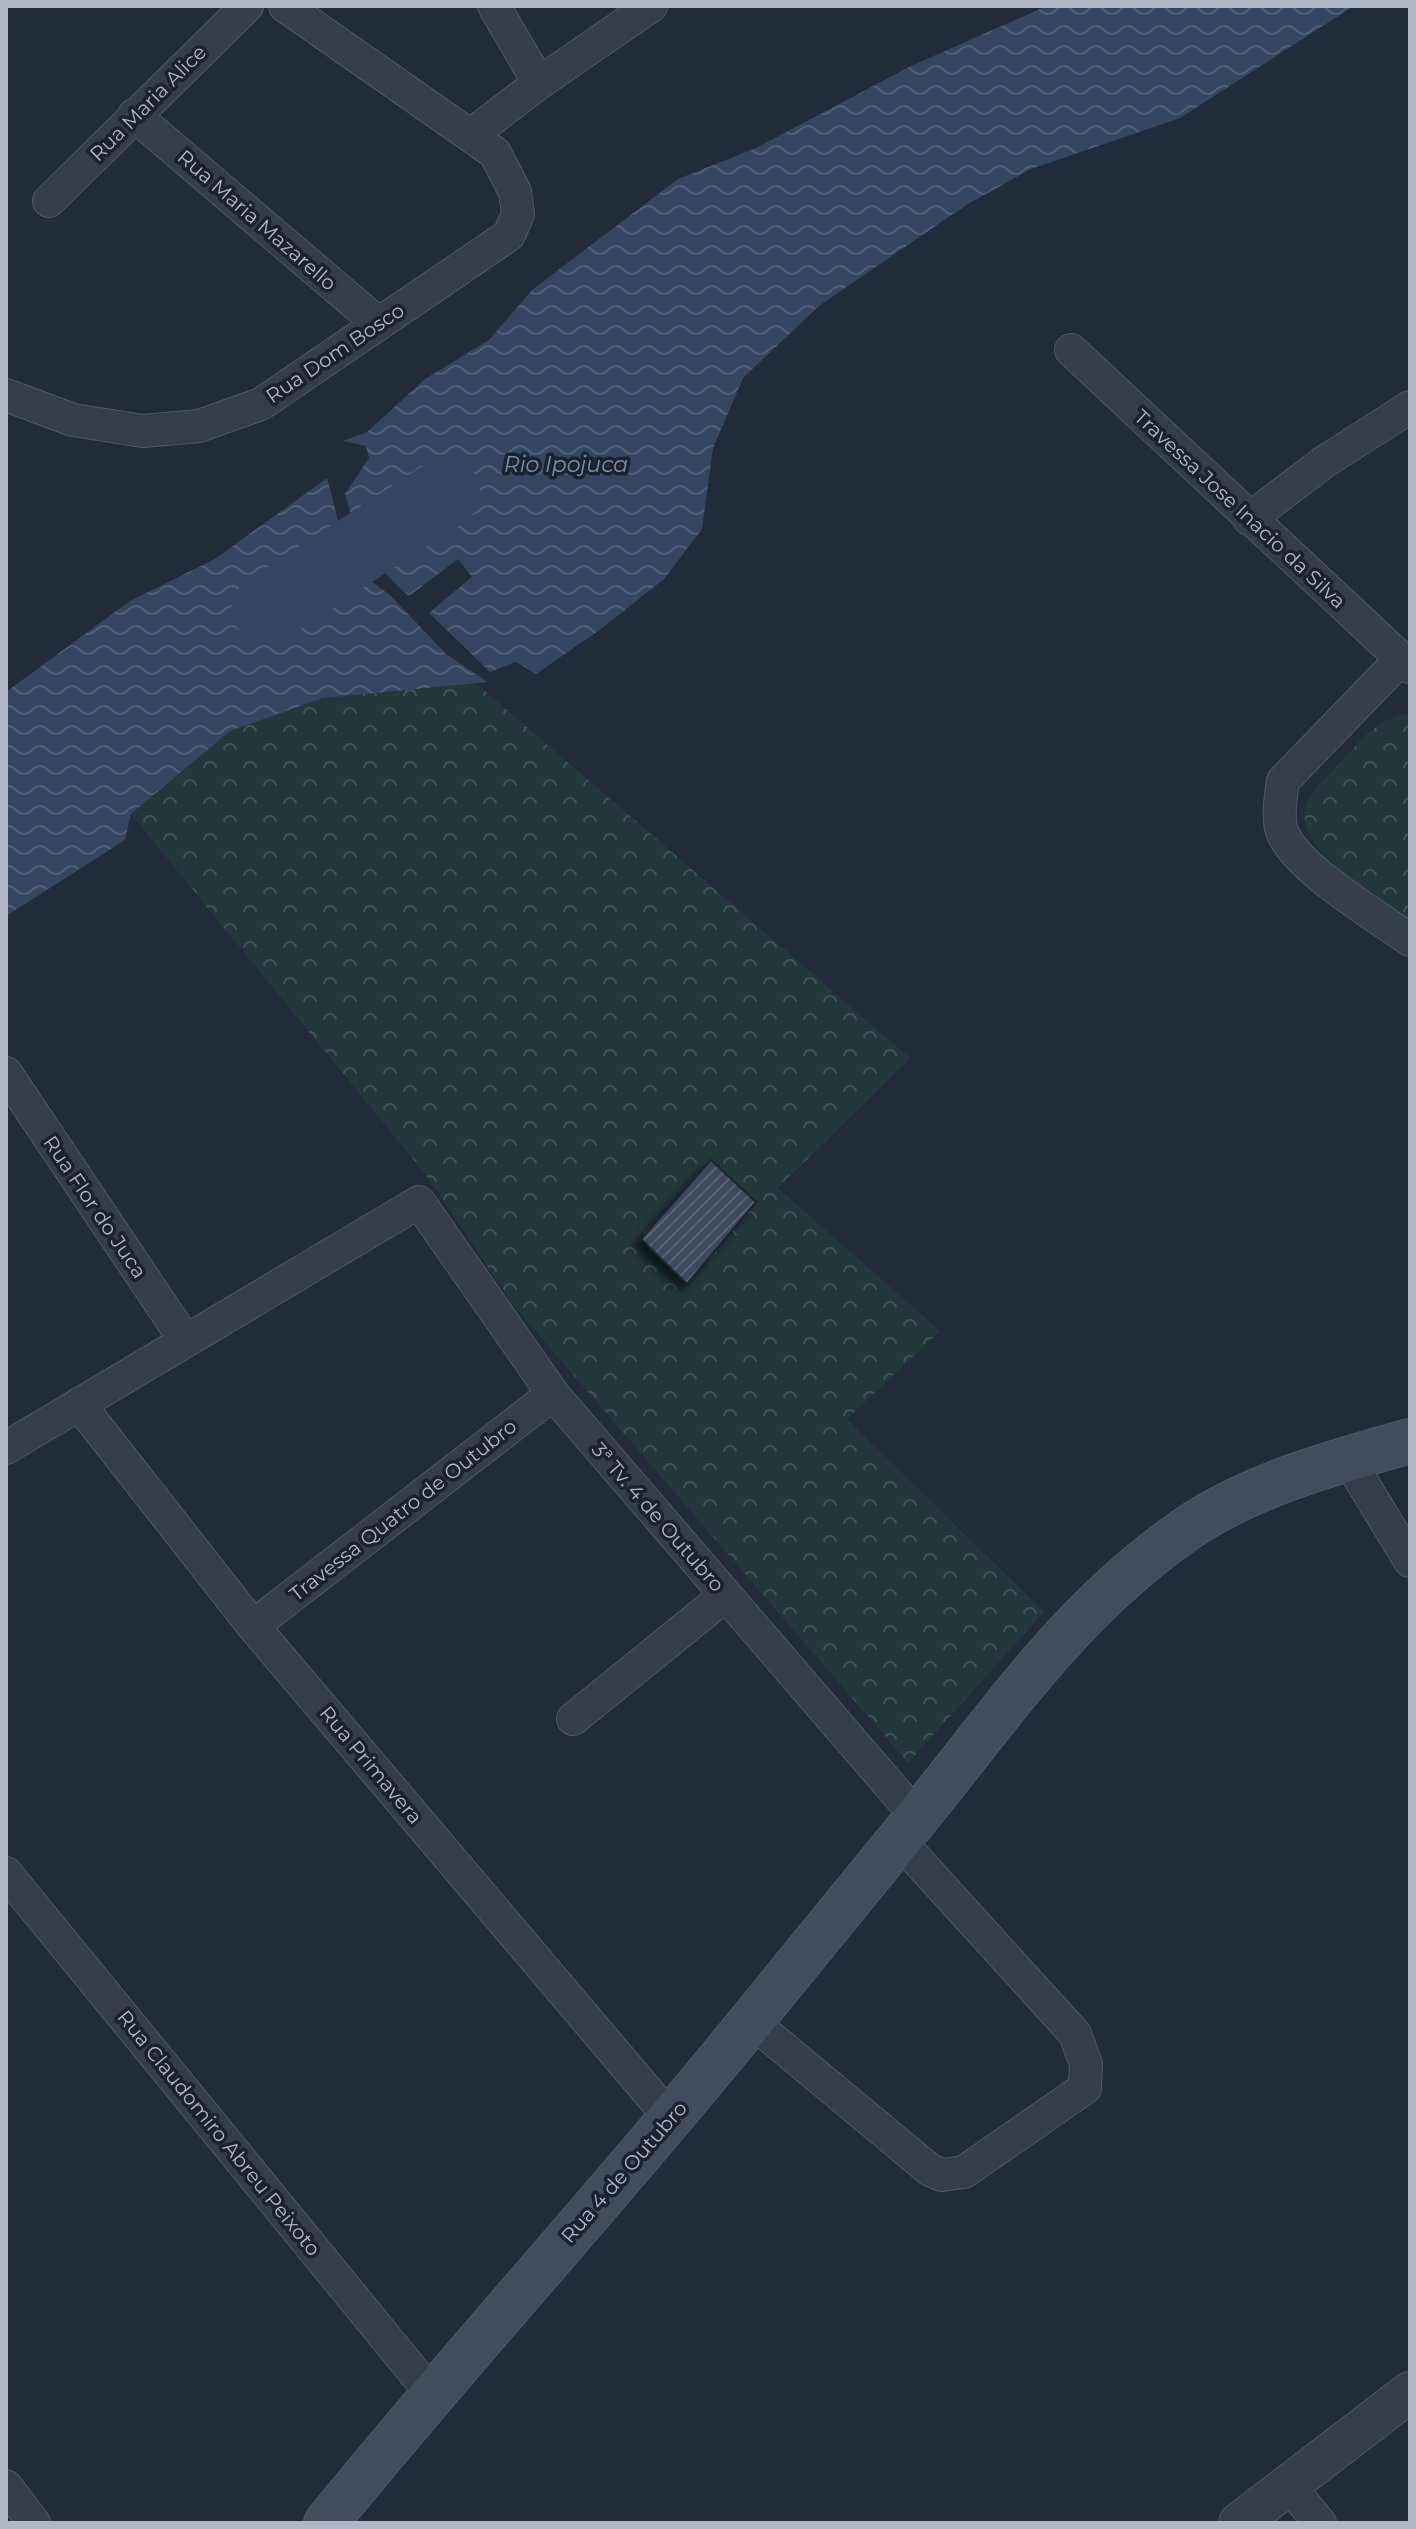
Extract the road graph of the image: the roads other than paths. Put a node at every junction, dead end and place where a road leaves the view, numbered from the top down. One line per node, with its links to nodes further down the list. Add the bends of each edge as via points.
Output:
1 (247, 6): 6 (street, Rua Maria Alice)
2 (285, 6): 7 (street)
3 (494, 6): 5 (street)
4 (651, 6): 5 (street)
5 (539, 83): 7 (street)
6 (134, 115): 8 (street, Rua Maria Alice); 9 (street, Rua Maria Mazarello)
7 (471, 135): 9 (street, Rua Dom Bosco, via 495,153 515,192 518,214 509,235)
8 (49, 201)
9 (379, 324): 11 (street, Rua Dom Bosco, via 261,404 199,426 143,431 73,420)
10 (1071, 350): 13 (street, Travessa Jose Inacio da Silva)
11 (6, 395)
12 (1410, 407): 13 (street)
13 (1249, 519): 14 (street, Travessa Jose Inacio da Silva)
14 (1406, 663): 15 (street, via 1283,781 1281,830 1297,858)
15 (1410, 940)
16 (6, 1073): 17 (street, Rua Flor do Juca)
17 (185, 1340): 18 (street, 3ª Tv. 4 de Outubro, via 419,1202); 19 (street)
18 (553, 1394): 24 (street, 3ª Tv. 4 de Outubro); 25 (street, Travessa Quatro de Outubro)
19 (79, 1404): 21 (street); 25 (street, Rua Primavera)
20 (1410, 1441): 22 (main road, Rua 4 de Outubro)
21 (6, 1448)
22 (1348, 1459): 23 (street); 27 (main road, Rua 4 de Outubro, via 1231,1504 1188,1529 1102,1598 1050,1649)
23 (1410, 1561)
24 (726, 1595): 26 (street); 27 (street, 3ª Tv. 4 de Outubro)
25 (253, 1626): 30 (street, Rua Primavera)
26 (573, 1719)
27 (907, 1828): 29 (main road, Rua 4 de Outubro); 29 (street, 3ª Tv. 4 de Outubro, via 1075,2034 1086,2064 1085,2088 964,2172 942,2175)
28 (6, 1873): 32 (street, Rua Claudomiro Abreu Peixoto)
29 (751, 2021): 30 (main road, Rua 4 de Outubro)
30 (671, 2119): 32 (main road, Rua 4 de Outubro)
31 (1410, 2392): 33 (street)
32 (431, 2393): 36 (main road, Rua 4 de Outubro)
33 (1288, 2485): 37 (street); 38 (street)
34 (6, 2486): 35 (street)
35 (34, 2523)
36 (326, 2523)
37 (1239, 2523)
38 (1320, 2523)

